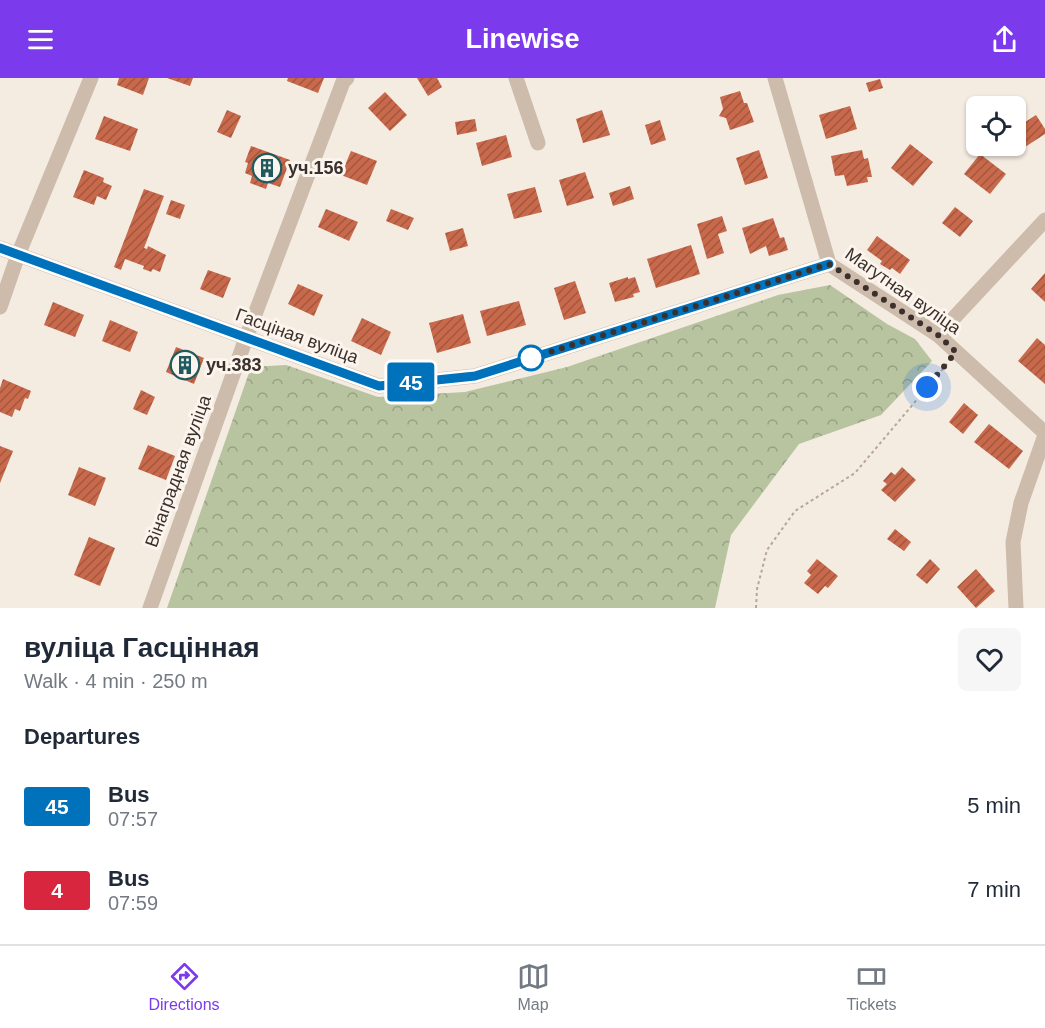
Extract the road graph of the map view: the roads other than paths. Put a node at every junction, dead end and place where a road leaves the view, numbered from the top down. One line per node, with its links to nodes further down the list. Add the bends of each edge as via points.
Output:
1 (91, 78): 8 (street)
2 (347, 78): 12 (street, Вінаградная вуліца)
3 (516, 78): 5 (street)
4 (775, 78): 9 (street, Магутная вуліца)
5 (538, 143)
6 (1045, 220): 11 (street)
7 (0, 248): 8 (street, Гасціная вуліца)
8 (18, 255): 10 (street); 12 (street, Гасціная вуліца)
9 (829, 264): 11 (street, Магутная вуліца); 12 (street, Гасціная вуліца, via 475,376 379,386)
10 (0, 307)
11 (938, 335): 13 (street, Магутная вуліца)
12 (246, 338): 14 (street, Вінаградная вуліца)
13 (1045, 434): 15 (street, via 1021,503 1013,542)
14 (150, 608)
15 (1016, 608)

